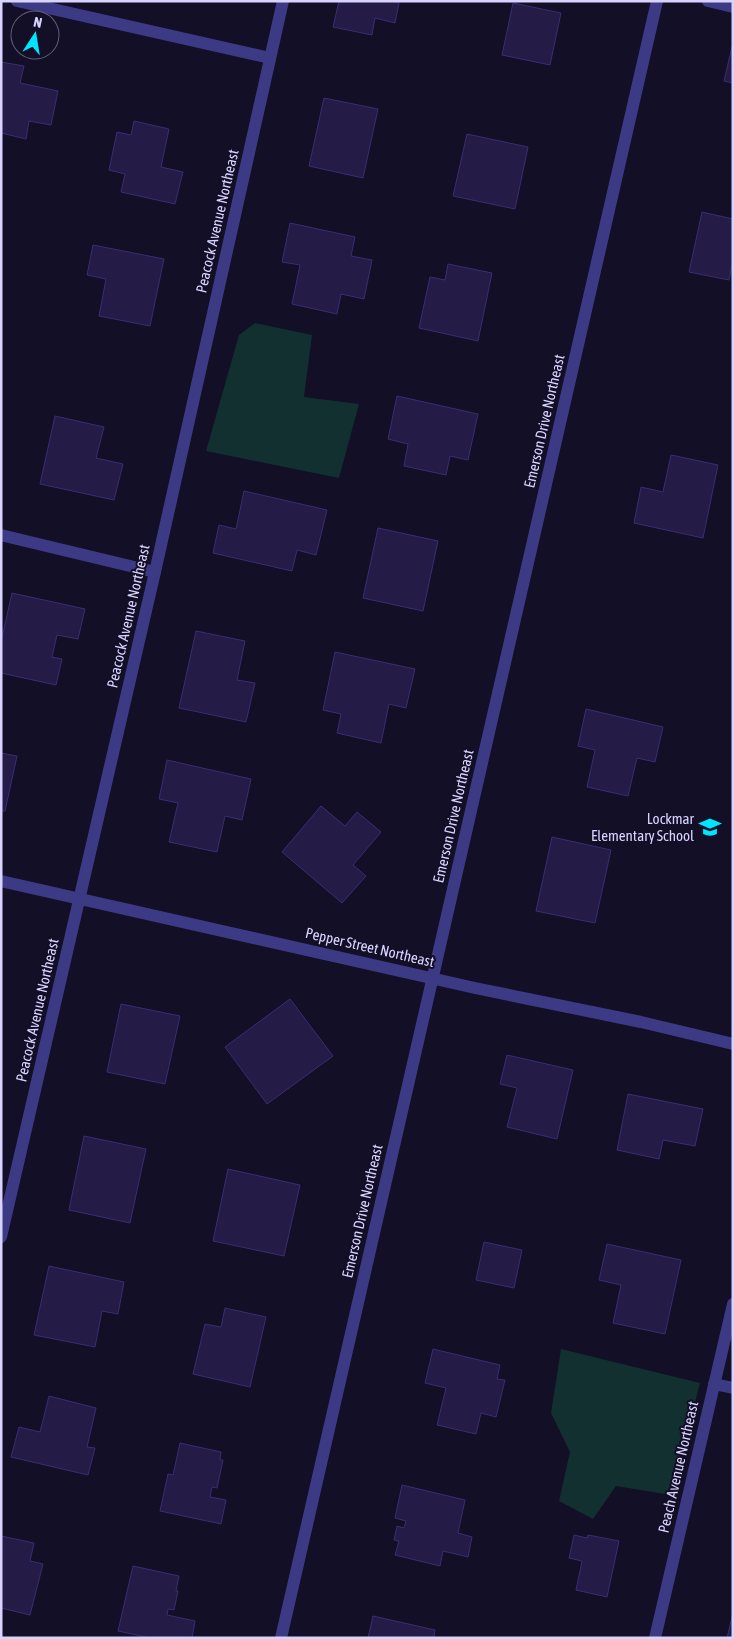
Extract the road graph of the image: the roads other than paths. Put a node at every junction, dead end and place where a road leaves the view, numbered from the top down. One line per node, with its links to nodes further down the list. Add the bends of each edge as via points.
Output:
1 (17, 1): 6 (street)
2 (283, 1): 6 (street, Peacock Avenue Northeast)
3 (657, 1): 11 (street, Emerson Drive Northeast)
4 (708, 1): 5 (street)
5 (733, 7)
6 (270, 58): 8 (street, Peacock Avenue Northeast)
7 (1, 535): 8 (street)
8 (154, 572): 10 (street, Peacock Avenue Northeast)
9 (1, 881): 10 (street, Pepper Street Northeast)
10 (80, 898): 11 (street, Pepper Street Northeast); 13 (street, Peacock Avenue Northeast)
11 (433, 978): 12 (street, Pepper Street Northeast); 18 (street, Emerson Drive Northeast)
12 (733, 1044)
13 (3, 1222): 14 (street, Peacock Avenue Northeast)
14 (1, 1237)
15 (733, 1304): 16 (street, Peach Avenue Northeast)
16 (714, 1384): 17 (street); 19 (street, Peach Avenue Northeast)
17 (733, 1388)
18 (281, 1638)
19 (655, 1638)

